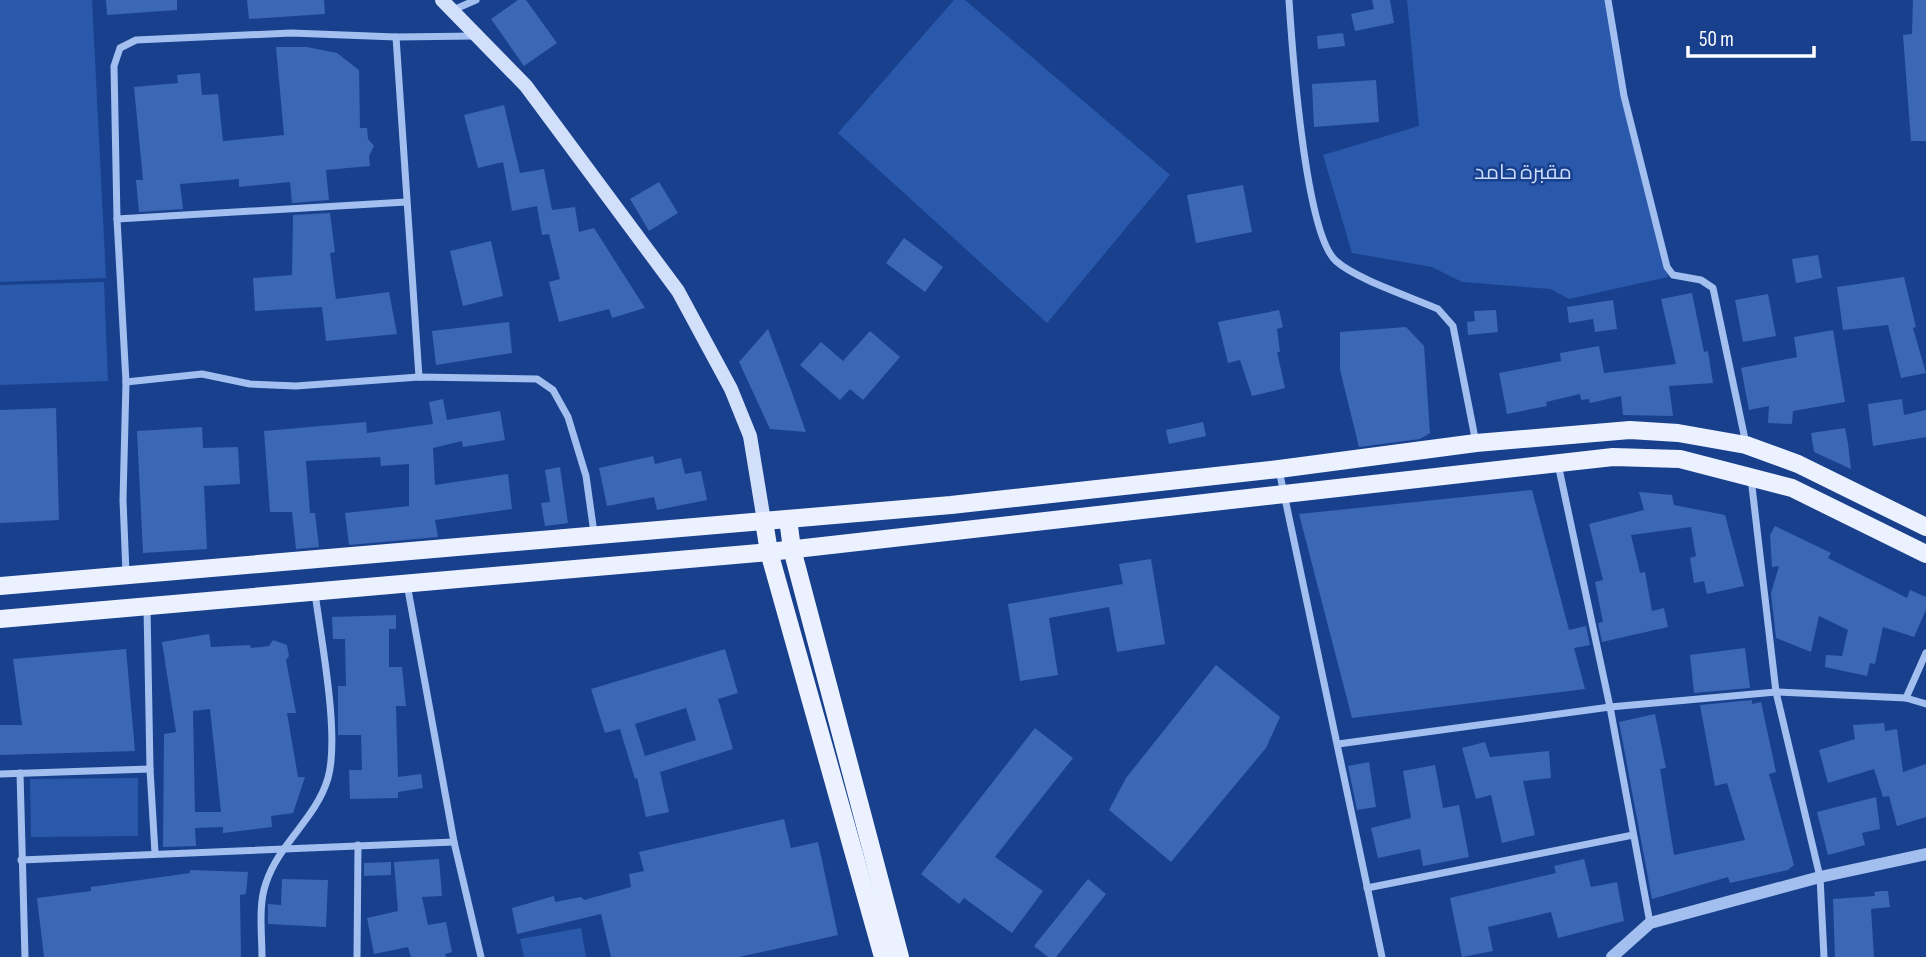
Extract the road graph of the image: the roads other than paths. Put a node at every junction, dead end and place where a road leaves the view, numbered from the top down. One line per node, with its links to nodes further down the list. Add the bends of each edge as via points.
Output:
1 (476, 0): 4 (street)
2 (1289, 0): 11 (street, via 1305,160 1323,240 1329,254 1346,268 1449,318)
3 (1608, 0): 12 (street, via 1624,96 1667,267 1673,275 1701,280 1713,288)
4 (447, 5): 5 (main road)
5 (479, 35): 6 (street); 18 (main road, via 559,126 678,291 731,389 750,436)
6 (396, 37): 7 (street); 8 (street, via 291,33 127,43 120,48 114,66)
7 (406, 202): 8 (street); 9 (street)
8 (117, 219): 10 (street)
9 (419, 377): 10 (street, via 296,386 250,384 202,374); 20 (street, via 537,379 548,384 568,417 578,446)
10 (126, 382): 24 (street)
11 (1476, 443): 12 (main road, via 1630,430); 14 (main road)
12 (1746, 445): 19 (main road, via 1798,464)
13 (1558, 463): 15 (main road, via 1613,457 1671,458); 16 (main road); 34 (street)
14 (1279, 470): 16 (street); 17 (main road)
15 (1751, 476): 23 (main road, via 1793,488); 31 (street)
16 (1284, 495): 21 (main road); 35 (street)
17 (788, 519): 18 (main road); 21 (main road)
18 (764, 522): 20 (main road); 22 (main road)
19 (1926, 527)
20 (594, 533): 24 (main road)
21 (792, 549): 22 (main road); 55 (main road)
22 (769, 552): 25 (main road); 54 (main road)
23 (1926, 554)
24 (126, 573): 26 (main road)
25 (407, 584): 27 (main road); 40 (street)
26 (0, 586)
27 (315, 592): 28 (main road); 42 (street, via 331,763 313,811)
28 (147, 607): 29 (main road); 36 (street)
29 (0, 619)
30 (1926, 653): 32 (street)
31 (1776, 692): 32 (street); 34 (street); 46 (street)
32 (1906, 698): 33 (street)
33 (1926, 704)
34 (1610, 707): 35 (street); 39 (street)
35 (1338, 744): 47 (street)
36 (149, 769): 37 (street); 43 (street)
37 (20, 773): 38 (street); 45 (street)
38 (0, 774)
39 (1633, 835): 47 (street); 48 (street)
40 (454, 842): 41 (street); 53 (street)
41 (358, 845): 42 (street); 52 (street)
42 (284, 848): 43 (street); 51 (street, via 262,896)
43 (155, 853): 45 (street)
44 (1926, 854): 46 (street)
45 (21, 860): 50 (street)
46 (1820, 877): 48 (street); 57 (street)
47 (1367, 888): 56 (street)
48 (1650, 923): 49 (street)
49 (1617, 955)
50 (25, 957)
51 (262, 957)
52 (357, 957)
53 (481, 957)
54 (883, 957)
55 (900, 957)
56 (1382, 957)
57 (1824, 957)

